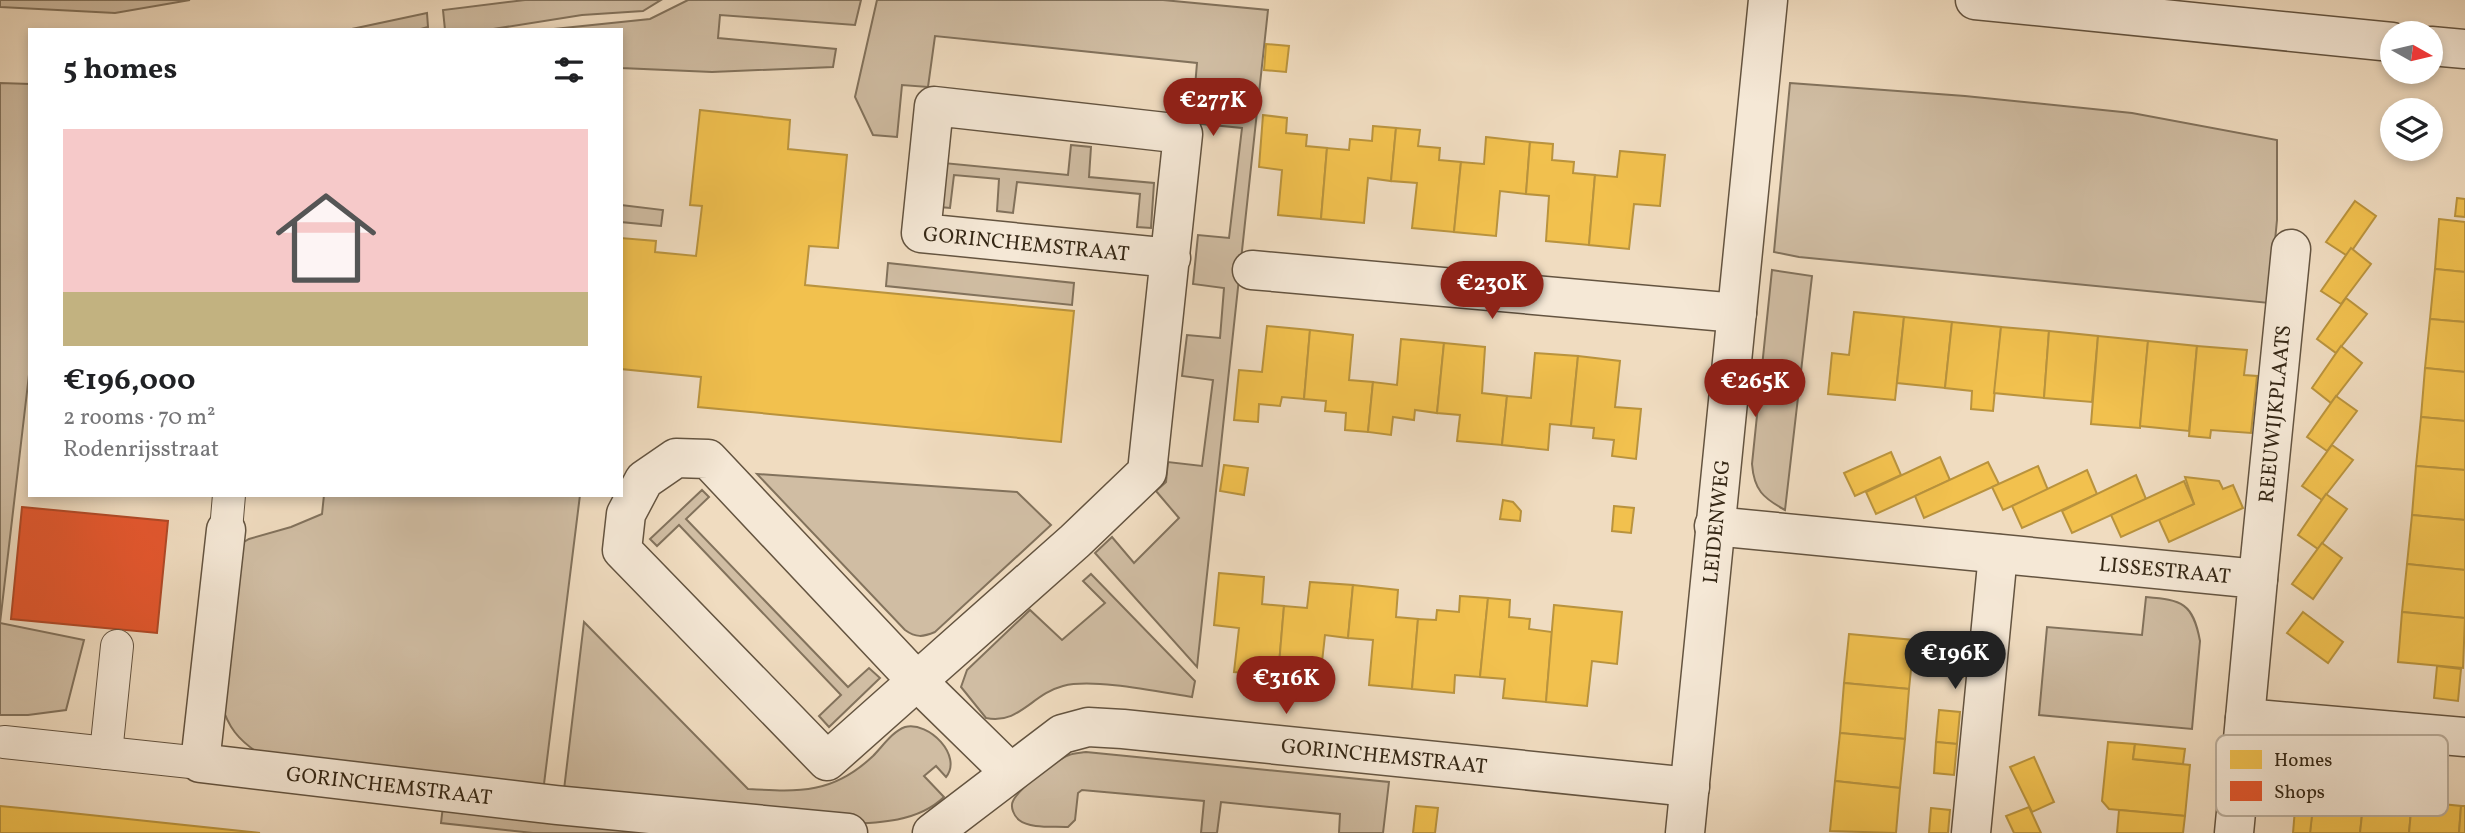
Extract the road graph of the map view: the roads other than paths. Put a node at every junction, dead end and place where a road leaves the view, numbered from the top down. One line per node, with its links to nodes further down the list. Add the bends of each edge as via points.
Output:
1 (1768, 0): 9 (street, LEIDENWEG)
2 (1975, 0): 3 (street)
3 (2380, 41)
4 (2443, 47): 5 (street)
5 (2465, 49)
6 (2291, 249): 13 (street, REEUWIJKPLAATS)
7 (1171, 258): 7 (street, GORINCHEMSTRAAT, via 1183,134 934,106 921,233); 15 (street, GORINCHEMSTRAAT, via 1147,472)
8 (1251, 270): 9 (street)
9 (1737, 313): 11 (street, LEIDENWEG)
10 (228, 513): 21 (street)
11 (1714, 526): 12 (street, LISSESTRAAT); 23 (street, LEIDENWEG)
12 (1998, 554): 13 (street, LISSESTRAAT); 27 (street)
13 (2259, 579): 16 (street, LISSESTRAAT)
14 (117, 646): 20 (lane)
15 (917, 681): 15 (street, GORINCHEMSTRAAT, via 708,458 676,458 644,480 626,514 622,550 827,761); 22 (street, GORINCHEMSTRAAT)
16 (2245, 718): 17 (street, LISSESTRAAT); 18 (street)
17 (2243, 735)
18 (2442, 735)
19 (4, 742): 20 (lane)
20 (106, 753): 21 (lane)
21 (200, 763): 24 (street, GORINCHEMSTRAAT)
22 (1010, 772): 23 (street, GORINCHEMSTRAAT, via 1062,734 1087,727); 25 (street, GORINCHEMSTRAAT)
23 (1690, 787): 26 (street, LEIDENWEG)
24 (848, 833)
25 (932, 833)
26 (1685, 833)
27 (1971, 833)

